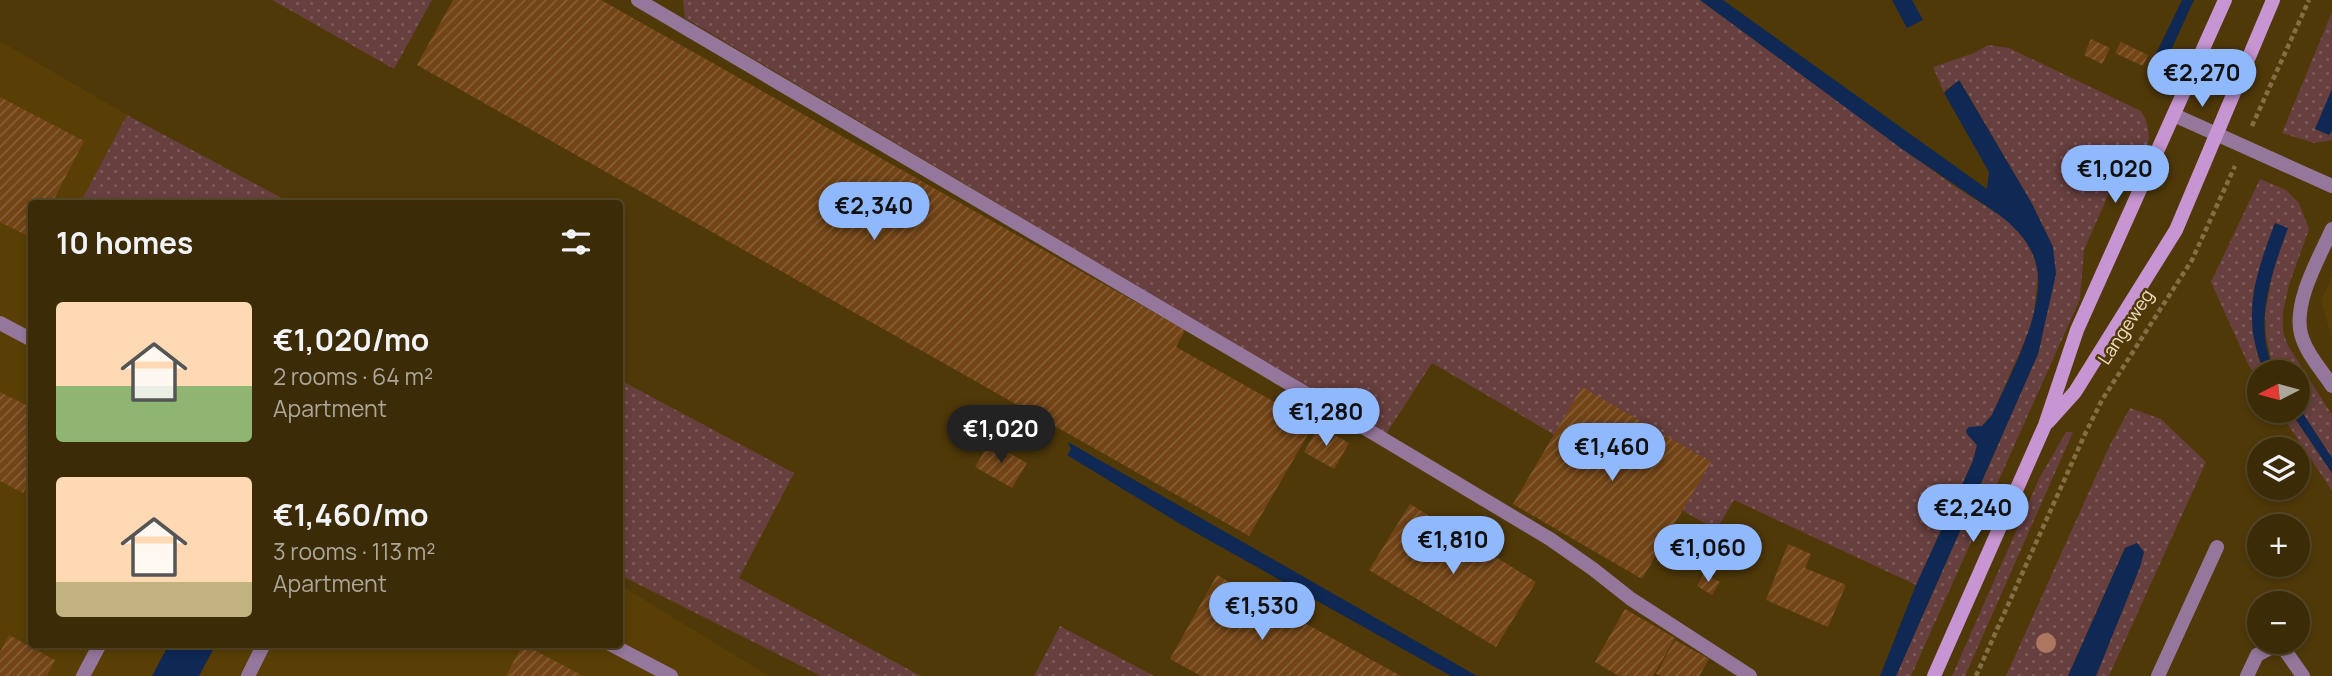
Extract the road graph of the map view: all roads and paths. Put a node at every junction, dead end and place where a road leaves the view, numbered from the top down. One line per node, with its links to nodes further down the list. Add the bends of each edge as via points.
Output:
1 (638, 0): 21 (street, via 1550,539 1631,599)
2 (2225, 0): 5 (main road, Langeweg)
3 (2273, 0): 6 (main road, Langeweg)
4 (2309, 0): 7 (path, Langeweg)
5 (2174, 115): 6 (street); 13 (main road, Langeweg, via 2077,330)
6 (2216, 134): 7 (street); 13 (main road, Langeweg, via 2163,253 2075,392)
7 (2244, 146): 8 (street); 23 (path, Langeweg, via 2192,260 2102,400)
8 (2332, 186)
9 (2332, 229): 12 (street, via 2305,290 2299,324 2309,353)
10 (0, 323): 11 (street)
11 (28, 338)
12 (2331, 382)
13 (2045, 425): 22 (main road, Langeweg)
14 (2217, 547): 24 (street)
15 (98, 648): 18 (street)
16 (262, 648): 19 (street)
17 (618, 648): 20 (street)
18 (83, 676)
19 (248, 676)
20 (671, 676)
21 (1750, 676)
22 (1934, 676)
23 (1976, 676)
24 (2158, 676)
25 (2247, 676): 26 (street, via 2256,655 2274,646 2284,649)
26 (2303, 676)

